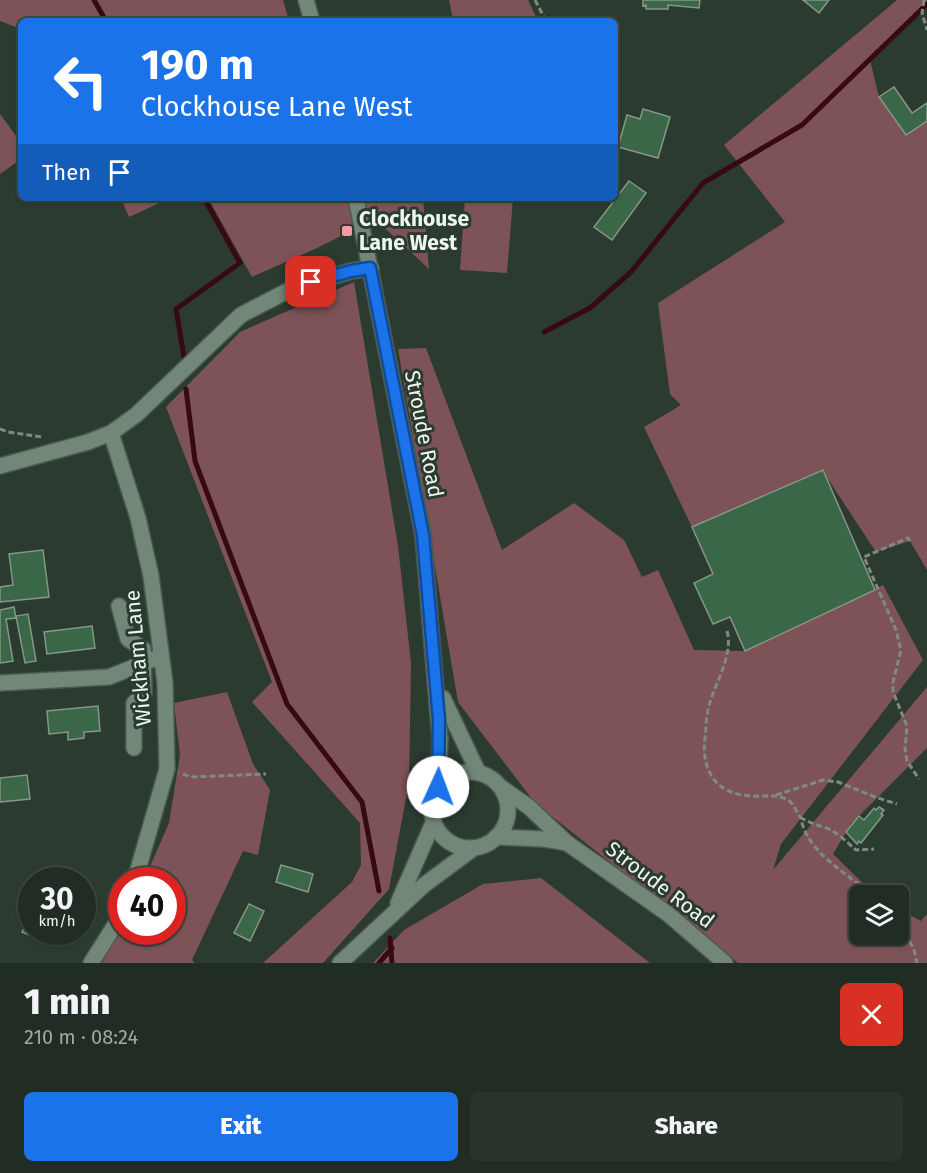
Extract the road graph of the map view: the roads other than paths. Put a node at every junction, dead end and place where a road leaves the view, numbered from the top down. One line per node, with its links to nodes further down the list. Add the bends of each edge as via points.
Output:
1 (306, 0): 2 (street)
2 (311, 18)
3 (357, 201): 4 (street, Stroude Road)
4 (370, 268): 5 (street, via 293,288 241,315 136,415); 10 (street, Stroude Road, via 423,535)
5 (111, 433): 6 (street); 8 (street, Wickham Lane, via 138,518 151,576)
6 (0, 466)
7 (119, 606): 9 (street, via 128,639 143,649)
8 (161, 656): 9 (street); 20 (street, Wickham Lane, via 167,769)
9 (143, 663): 11 (street, via 109,677); 12 (street, via 144,693 134,703)
10 (436, 681): 13 (street, Stroude Road); 14 (street, Stroude Road)
11 (0, 683)
12 (134, 748)
13 (478, 772): 14 (street, via 457,774); 15 (street)
14 (438, 787): 16 (street, via 431,811)
15 (502, 788): 17 (street, via 508,809 503,829); 18 (street, Stroude Road)
16 (434, 823): 19 (street, via 449,842); 21 (street)
17 (496, 837): 18 (street, Stroude Road); 19 (street)
18 (567, 843): 25 (street, Stroude Road, via 668,914)
19 (474, 848): 21 (street)
20 (139, 867)
21 (394, 912): 24 (street)
22 (108, 937): 23 (street)
23 (92, 963)
24 (340, 963)
25 (725, 963)

